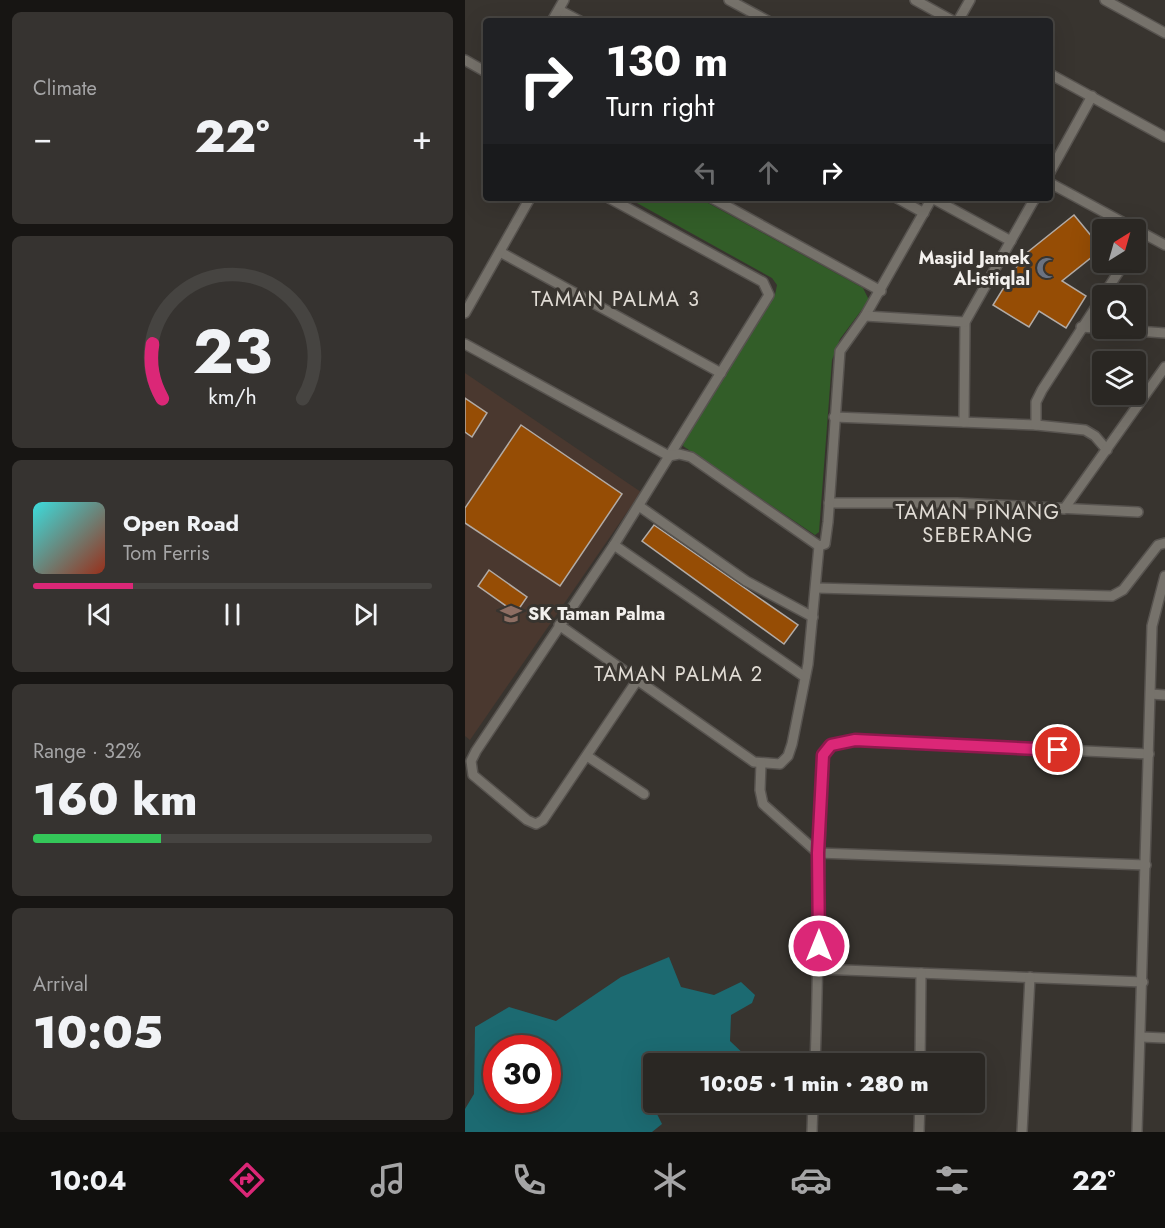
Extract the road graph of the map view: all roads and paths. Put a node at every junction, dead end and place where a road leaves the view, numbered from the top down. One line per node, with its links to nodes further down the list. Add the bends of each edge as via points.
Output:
1 (564, 0): 6 (street)
2 (729, 0): 9 (street)
3 (915, 0): 10 (street)
4 (970, 0): 11 (street)
5 (1105, 0): 12 (street)
6 (559, 10): 7 (street); 8 (street)
7 (554, 18)
8 (574, 18)
9 (762, 18)
10 (948, 18)
11 (960, 18)
12 (1165, 33)
13 (465, 60): 14 (street)
14 (483, 70)
15 (1053, 76): 16 (street)
16 (1092, 96): 17 (street); 18 (street)
17 (1165, 137)
18 (1053, 167)
19 (1053, 185): 28 (street)
20 (528, 201): 32 (street)
21 (614, 201): 42 (street, via 768,288 766,302)
22 (717, 201): 34 (street)
23 (902, 201): 27 (street)
24 (930, 201): 27 (street)
25 (938, 201): 30 (street)
26 (1033, 201): 30 (street)
27 (924, 213): 34 (street)
28 (1116, 219)
29 (1146, 235): 31 (street)
30 (1011, 241): 37 (street)
31 (1165, 245)
32 (500, 252): 35 (street); 42 (street)
33 (1118, 273): 38 (street)
34 (881, 291): 36 (street)
35 (465, 313)
36 (865, 316): 37 (street); 43 (street, via 840,351)
37 (965, 322): 44 (street)
38 (1081, 327): 39 (street); 45 (street, via 1036,402)
39 (1165, 333)
40 (465, 344): 47 (street)
41 (1165, 367): 46 (street)
42 (721, 373): 47 (street)
43 (834, 417): 44 (street); 48 (street)
44 (964, 422): 45 (street)
45 (1036, 425): 46 (street, via 1085,430)
46 (1107, 450): 50 (street)
47 (669, 456): 49 (street); 54 (street, via 691,457)
48 (829, 503): 50 (street); 54 (street, via 825,544)
49 (639, 506): 53 (street); 58 (street, via 746,581)
50 (1064, 509): 51 (street)
51 (1138, 512)
52 (1165, 543): 56 (street, via 1158,545 1129,582 1112,596)
53 (614, 545): 59 (street); 60 (street)
54 (819, 546): 56 (street)
55 (1165, 576): 57 (street)
56 (816, 588): 58 (street)
57 (1162, 595): 62 (street, via 1152,626)
58 (813, 617): 60 (street)
59 (559, 625): 61 (street); 65 (street, via 475,751 471,768 473,775 536,824 543,820)
60 (805, 677): 66 (street, via 788,756 780,764)
61 (638, 679): 65 (street); 66 (street, via 754,762)
62 (1151, 694): 63 (street); 64 (street)
63 (1165, 695)
64 (1149, 754): 68 (street, via 839,741 823,755); 69 (street)
65 (587, 756): 67 (street)
66 (761, 763): 68 (street, via 763,804)
67 (644, 794)
68 (818, 853): 69 (street); 70 (street)
69 (1146, 865): 73 (street)
70 (819, 969): 71 (street); 76 (street)
71 (921, 973): 72 (street); 77 (street)
72 (1030, 977): 73 (street); 82 (street)
73 (1143, 982): 74 (street)
74 (1141, 1037): 75 (street); 83 (street)
75 (1165, 1038)
76 (815, 1053)
77 (920, 1053)
78 (813, 1113): 80 (street)
79 (920, 1113): 81 (street)
80 (812, 1132)
81 (919, 1132)
82 (1022, 1132)
83 (1137, 1132)

